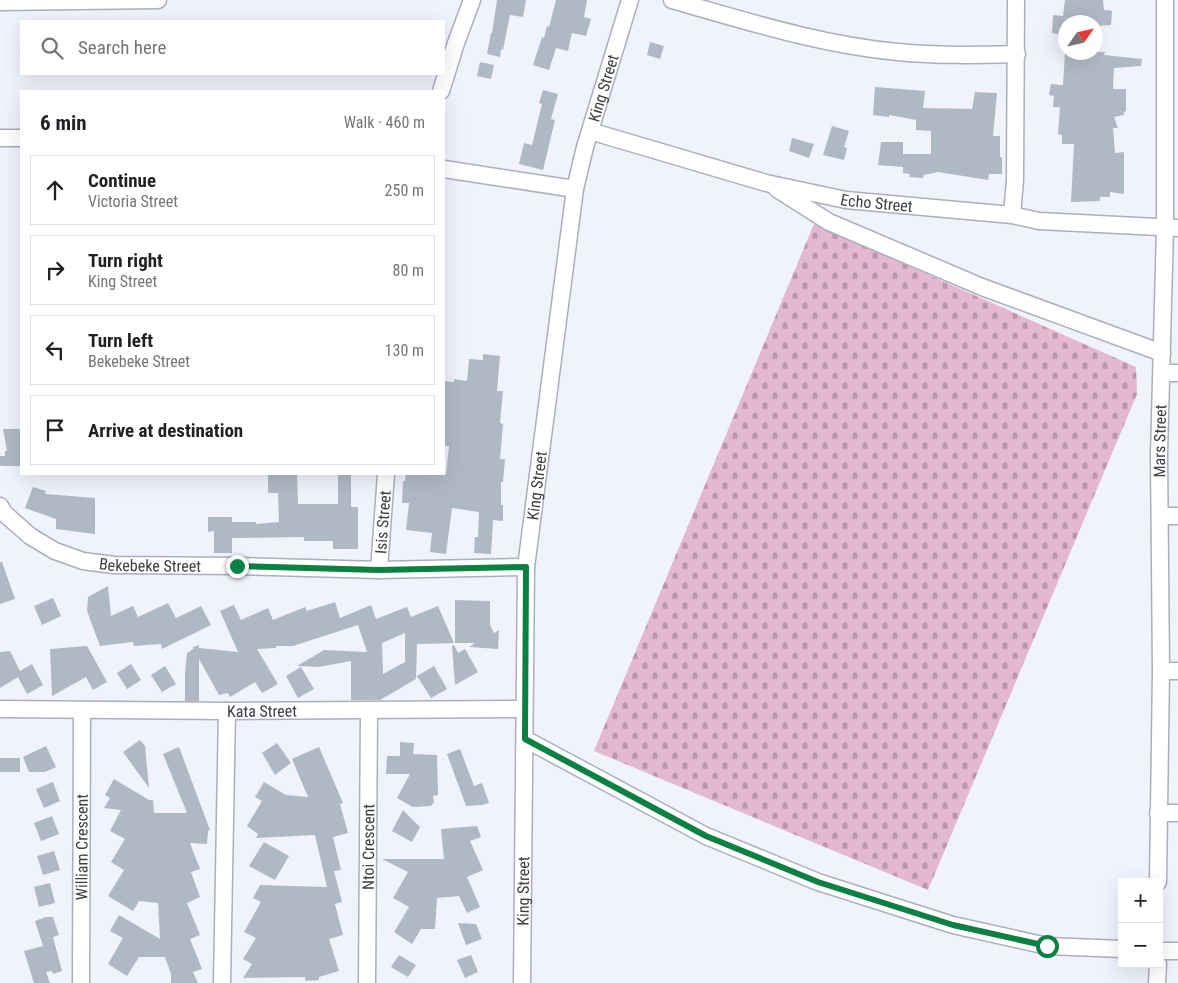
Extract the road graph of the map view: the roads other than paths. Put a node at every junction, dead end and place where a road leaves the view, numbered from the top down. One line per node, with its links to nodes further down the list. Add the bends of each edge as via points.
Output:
1 (158, 0): 7 (street)
2 (472, 0): 9 (street)
3 (630, 0): 10 (street, King Street)
4 (672, 0): 8 (street, via 768,27 859,47 899,53)
5 (1016, 0): 8 (street)
6 (1165, 0): 17 (street, Mars Street)
7 (0, 2)
8 (1016, 54): 16 (street)
9 (441, 90)
10 (590, 131): 14 (street, Echo Street); 15 (street, King Street)
11 (0, 138): 12 (street)
12 (20, 138)
13 (445, 169): 15 (street)
14 (766, 183): 16 (street, Echo Street, via 846,200); 18 (street, via 829,222 982,287)
15 (574, 189): 24 (street, King Street)
16 (1012, 215): 17 (street, Echo Street, via 1039,221)
17 (1172, 228): 18 (street, Mars Street)
18 (1162, 353): 19 (street, Mars Street)
19 (1170, 373): 22 (street, Mars Street, via 1159,455)
20 (386, 475): 25 (street, Isis Street)
21 (1, 512): 25 (street, Bekebeke Street, via 55,551 83,561 114,565)
22 (1160, 516): 23 (street); 26 (street, Mars Street)
23 (1178, 516)
24 (526, 567): 25 (street, Bekebeke Street); 28 (street, King Street)
25 (379, 570)
26 (1161, 671): 27 (street); 35 (street, Mars Street)
27 (1178, 671)
28 (524, 709): 32 (street, Kata Street); 33 (street, King Street)
29 (0, 710): 30 (street, Kata Street)
30 (82, 710): 31 (street, Kata Street); 41 (street, William Crescent)
31 (227, 711): 32 (street, Kata Street); 42 (street)
32 (369, 711): 43 (street, Ntoi Crescent)
33 (525, 739): 37 (street, via 706,836 818,882 953,925 1047,946); 44 (street, King Street)
34 (1178, 813): 35 (street)
35 (1158, 814): 36 (street, Mars Street)
36 (1158, 878)
37 (1118, 949)
38 (1163, 951): 39 (street)
39 (1178, 951)
40 (1158, 968): 45 (street)
41 (81, 983)
42 (222, 983)
43 (367, 983)
44 (522, 983)
45 (1157, 983)

